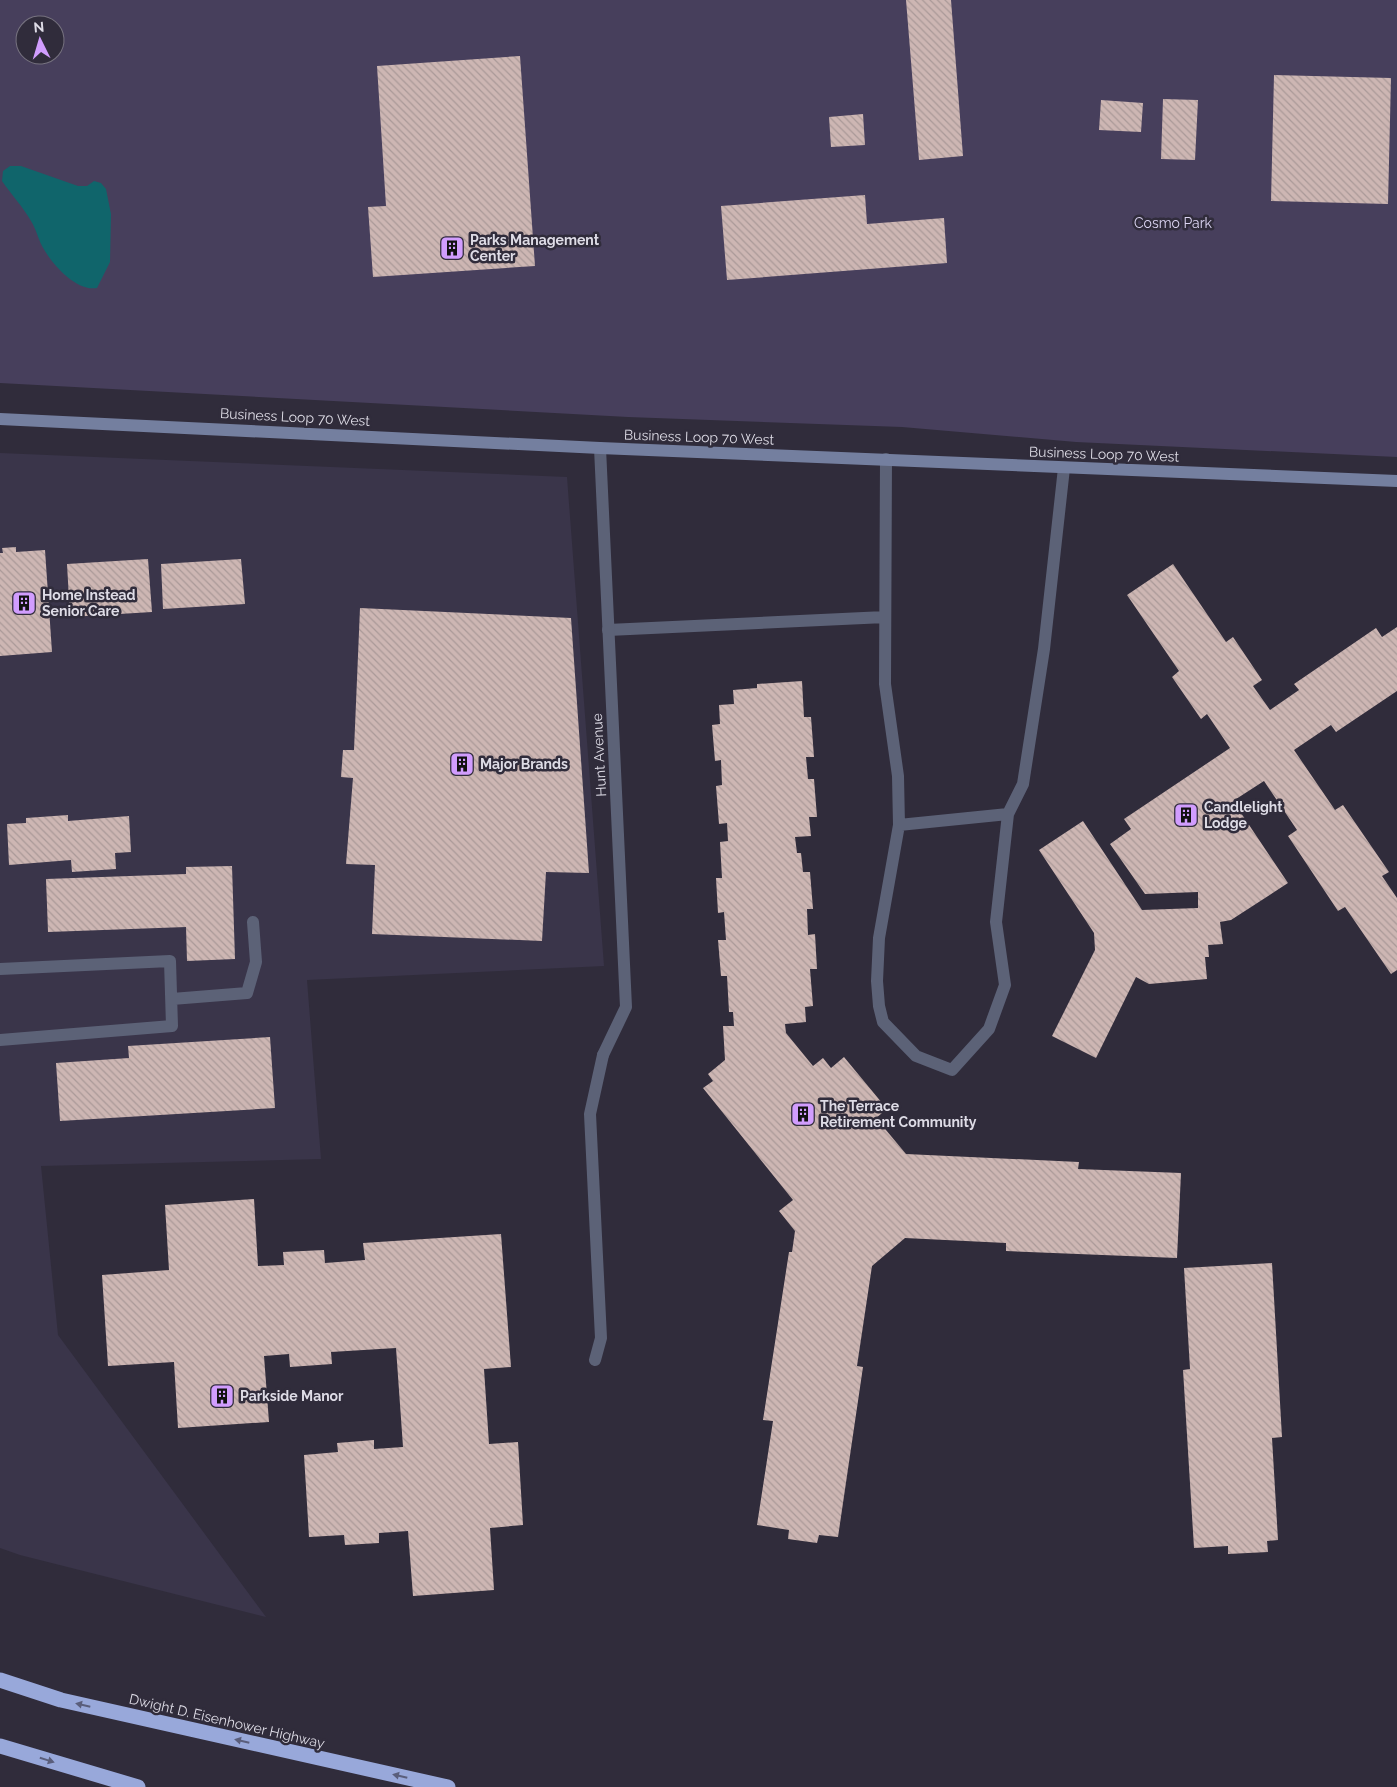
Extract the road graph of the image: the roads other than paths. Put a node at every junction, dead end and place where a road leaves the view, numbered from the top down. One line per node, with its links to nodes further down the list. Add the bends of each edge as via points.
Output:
1 (0, 419): 2 (main road, Business Loop 70 West)
2 (600, 448): 3 (main road, Business Loop 70 West); 7 (street, Hunt Avenue)
3 (886, 459): 4 (main road, Business Loop 70 West); 6 (street)
4 (1064, 468): 5 (main road, Business Loop 70 West); 8 (street, via 1044,649 1024,784)
5 (1397, 481)
6 (885, 617): 7 (street); 9 (street, via 885,684 898,776)
7 (608, 630): 14 (street, Hunt Avenue, via 626,1007 603,1055 590,1114 601,1338)
8 (1008, 814): 9 (street); 9 (street, via 996,922 1005,985 989,1028 952,1070 916,1056 883,1022 879,1006 879,938)
9 (899, 825)
10 (253, 922): 12 (street, via 256,962 247,993)
11 (0, 969): 12 (street, via 170,961)
12 (172, 999): 13 (street, via 172,1026)
13 (0, 1040)
14 (596, 1360)
15 (0, 1680): 18 (highway, Dwight D. Eisenhower Highway, one-way to 15, via 61,1700)
16 (0, 1746): 17 (highway, one-way to 17)
17 (138, 1787)
18 (448, 1787)

